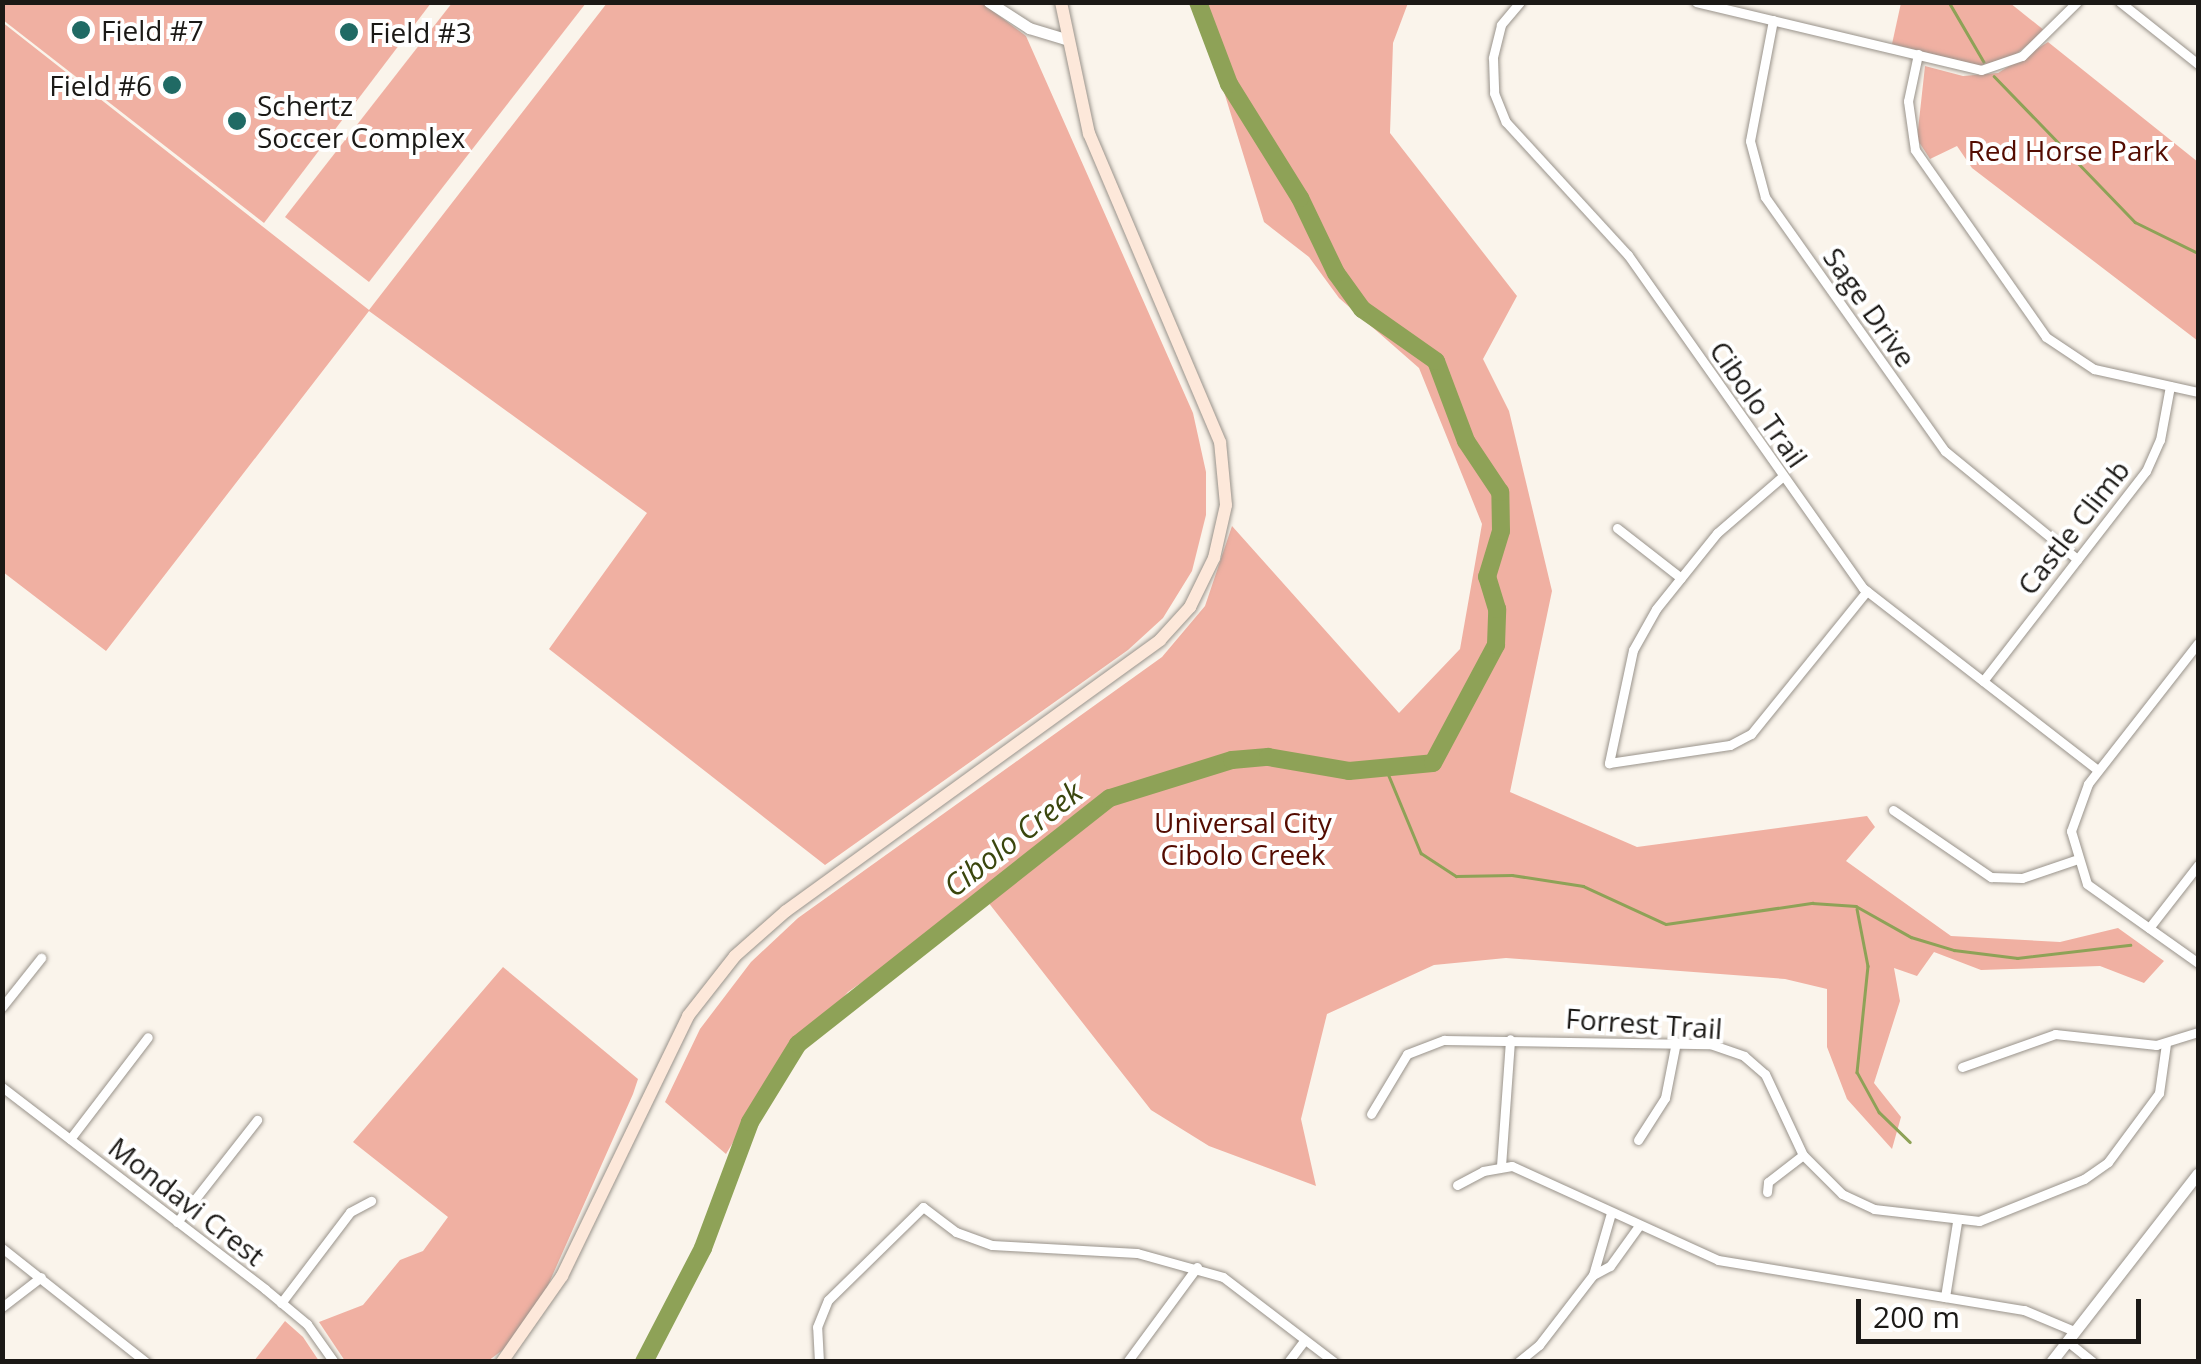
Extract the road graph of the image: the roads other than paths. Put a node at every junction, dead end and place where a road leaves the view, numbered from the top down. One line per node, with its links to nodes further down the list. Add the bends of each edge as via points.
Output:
1 (989, 2): 8 (street, via 1020,24)
2 (1061, 2): 8 (main road)
3 (1520, 2): 13 (street, Cibolo Trail, via 1501,25 1493,58 1501,113 1628,255)
4 (1696, 2): 7 (street)
5 (2076, 2): 9 (street, via 2046,38 1998,67 1980,70)
6 (2120, 2): 10 (street)
7 (1773, 20): 9 (street); 15 (street, Sage Drive, via 1750,141 1766,197 1945,451)
8 (1066, 40): 60 (main road, via 1096,151 1220,442 1226,504 1206,577 1182,616 1144,654 786,911 734,956 688,1016 562,1276)
9 (1918, 54): 11 (street, via 1908,101 1916,150 2038,327 2083,365)
10 (2198, 64)
11 (2170, 386): 12 (street); 15 (street, Castle Climb, via 2154,456)
12 (2198, 392)
13 (1783, 476): 16 (street, via 1717,533); 17 (street, Cibolo Trail)
14 (1617, 528): 16 (street)
15 (2077, 560): 19 (street, Castle Climb)
16 (1682, 578): 17 (street, via 1633,650 1609,763 1730,745 1751,734)
17 (1866, 591): 19 (street, Cibolo Trail)
18 (2198, 643): 20 (street)
19 (1983, 681): 20 (street, Cibolo Trail)
20 (2098, 770): 22 (street, via 2073,814)
21 (1893, 810): 22 (street, via 1991,876 2022,878)
22 (2076, 860): 24 (street, via 2087,884)
23 (2198, 865): 24 (street)
24 (2150, 928): 26 (street)
25 (41, 958): 27 (street)
26 (2198, 964)
27 (2, 1008)
28 (2198, 1032): 32 (street)
29 (148, 1037): 37 (street)
30 (1510, 1039): 31 (street, Forrest Trail); 35 (street, Forrest Trail, via 1444,1040 1407,1054); 40 (street)
31 (1676, 1042): 38 (street, via 1665,1098); 39 (street, Forrest Trail, via 1728,1048 1759,1068 1776,1089)
32 (2166, 1044): 33 (street, via 2056,1034); 47 (street, Forrest Trail, via 2159,1093 2100,1168 1995,1216)
33 (1962, 1067)
34 (2, 1087): 37 (street, Mondavi Crest)
35 (1371, 1114)
36 (256, 1120): 46 (street)
37 (70, 1139): 46 (street, Mondavi Crest)
38 (1638, 1140)
39 (1803, 1155): 43 (street, via 1768,1182); 47 (street, Forrest Trail, via 1842,1194 1874,1210)
40 (1501, 1166): 42 (street); 45 (street, via 1536,1174)
41 (2198, 1174): 56 (street)
42 (1457, 1185)
43 (1766, 1192)
44 (371, 1202): 54 (street, via 350,1212)
45 (1611, 1213): 48 (street); 51 (street)
46 (178, 1222): 54 (street, Mondavi Crest)
47 (1957, 1222): 53 (street)
48 (1638, 1227): 51 (street, via 1610,1266); 53 (street, via 1730,1263)
49 (2, 1248): 52 (street)
50 (1197, 1268): 57 (street, via 1222,1276); 61 (street, via 1136,1253 992,1245 956,1232 923,1207 828,1300 817,1327); 62 (street)
51 (1593, 1275): 65 (street)
52 (41, 1278): 55 (street); 58 (street)
53 (1945, 1298): 56 (street, via 2024,1310)
54 (281, 1302): 59 (street, Mondavi Crest)
55 (2, 1307)
56 (2071, 1336): 66 (street); 67 (street)
57 (1304, 1341): 63 (street); 64 (street)
58 (143, 1361)
59 (334, 1362)
60 (502, 1362)
61 (819, 1362)
62 (1126, 1362)
63 (1288, 1362)
64 (1334, 1362)
65 (1518, 1362)
66 (2051, 1362)
67 (2094, 1362)

